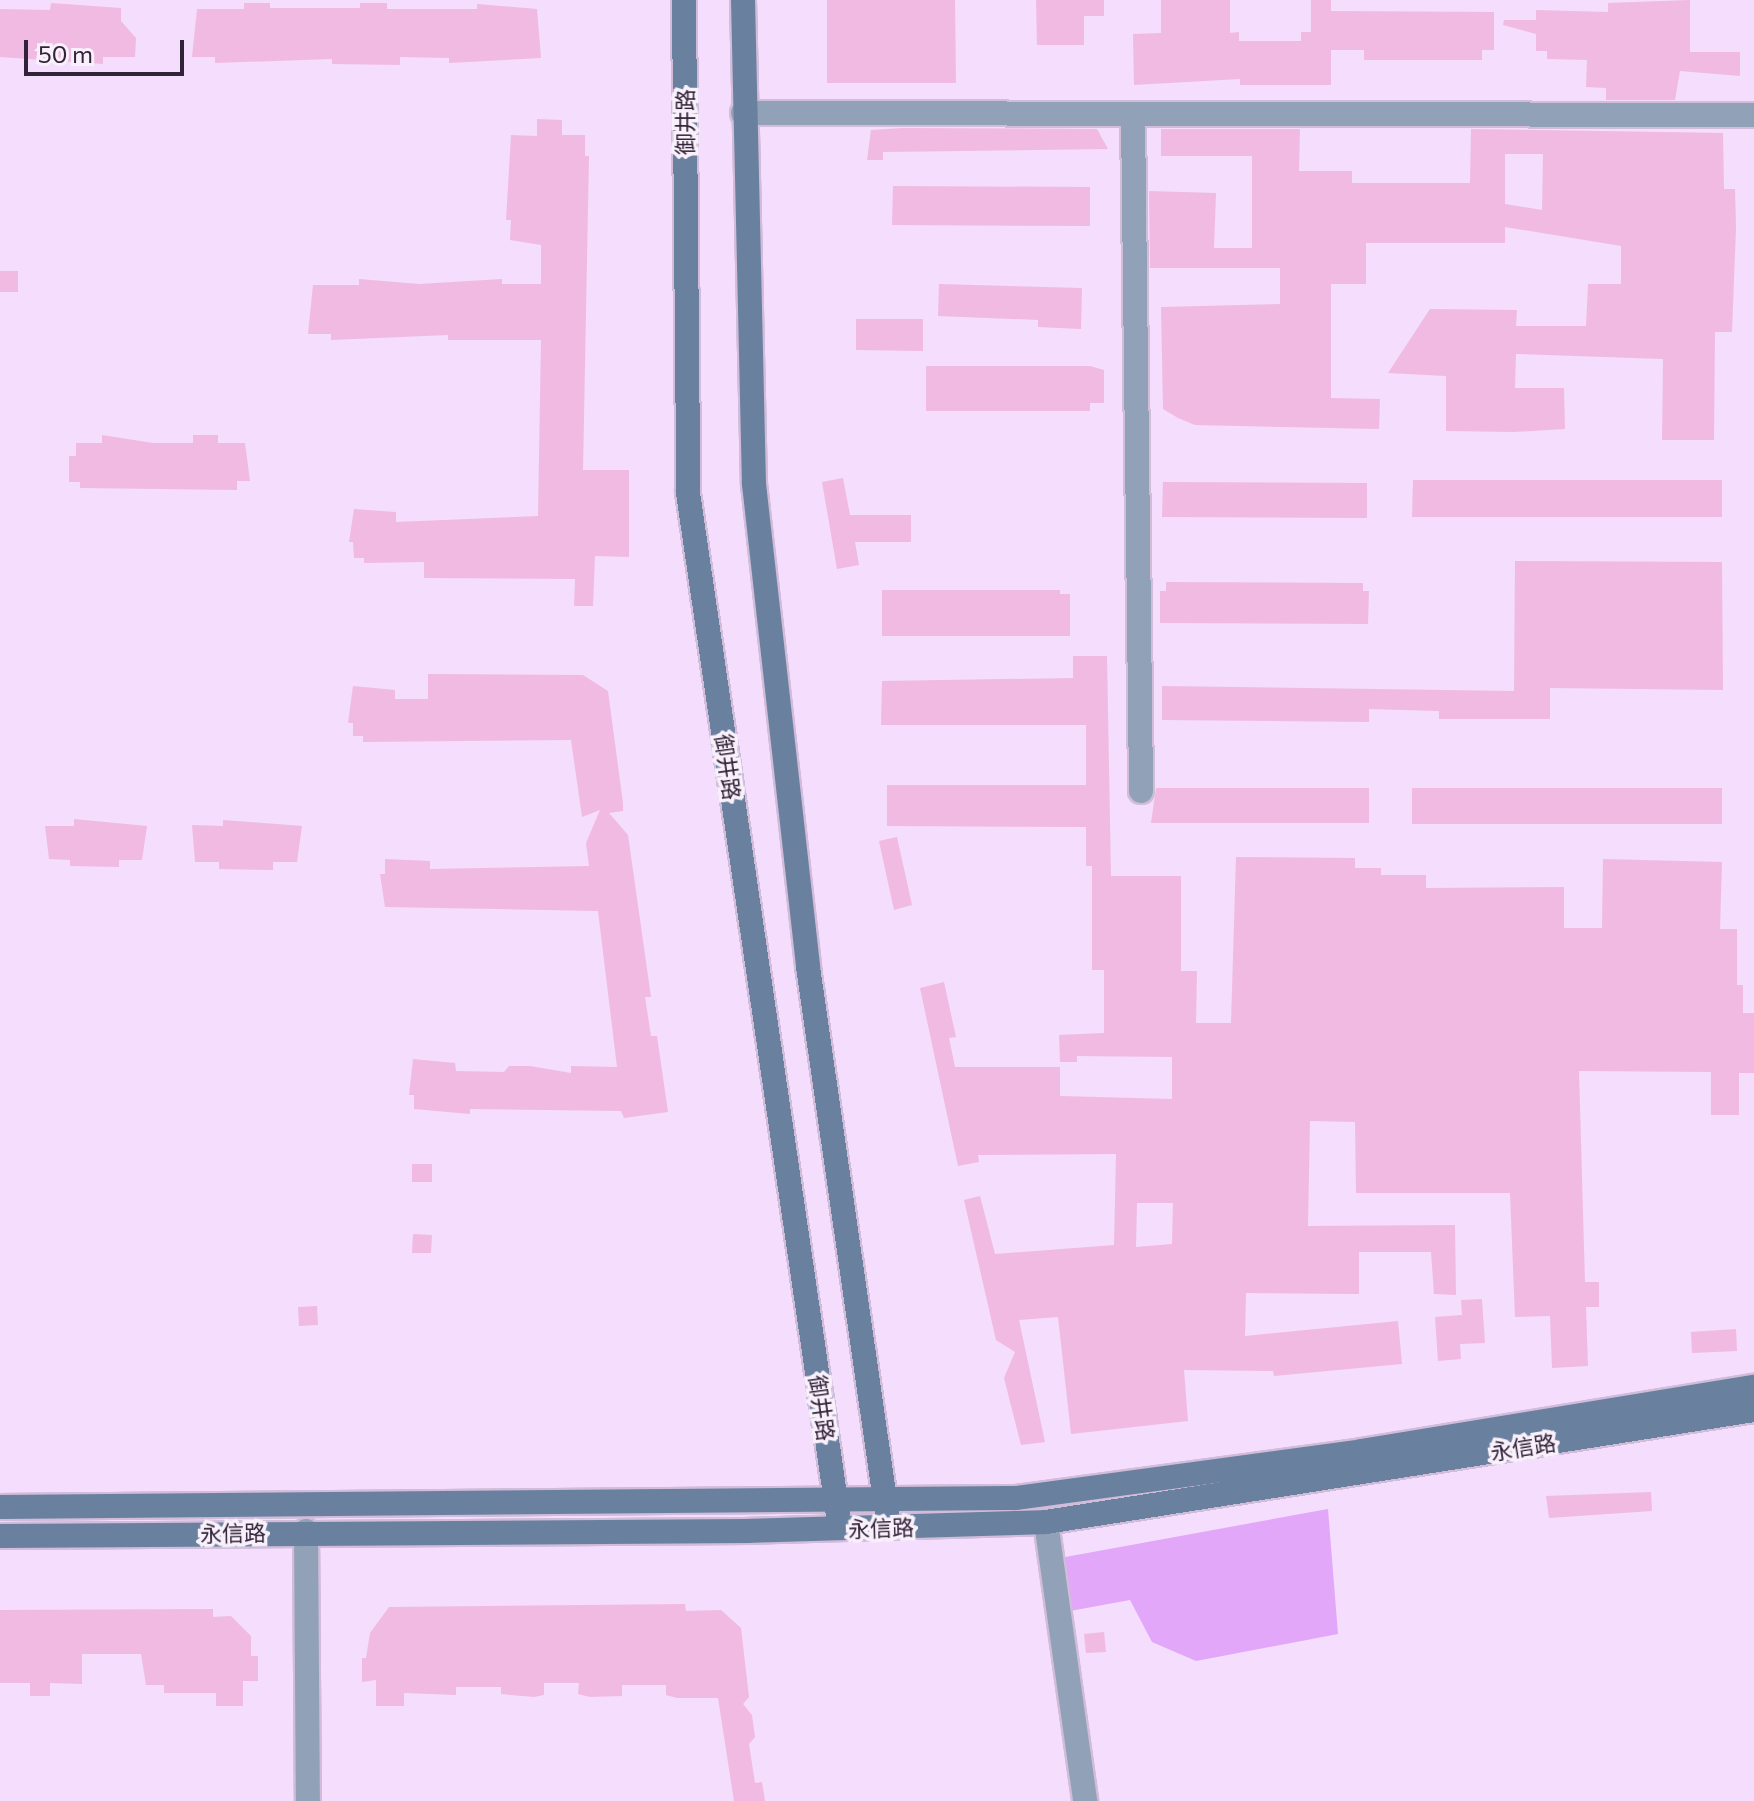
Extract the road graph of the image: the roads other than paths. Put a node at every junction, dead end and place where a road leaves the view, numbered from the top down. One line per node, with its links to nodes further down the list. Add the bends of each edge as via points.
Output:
1 (684, 0): 10 (street, 御井路, via 688,493)
2 (743, 0): 3 (street)
3 (743, 113): 4 (street); 9 (street, via 754,484 808,967)
4 (1133, 114): 5 (street); 6 (street)
5 (1754, 115)
6 (1141, 791)
7 (1754, 1387): 9 (street, 永信路, via 1362,1451 1016,1498)
8 (1754, 1410): 12 (street, 永信路)
9 (885, 1499): 10 (street, 永信路); 13 (street)
10 (836, 1500): 11 (street, 永信路); 14 (street, 御井路)
11 (0, 1507)
12 (1046, 1522): 13 (street, 永信路); 18 (street)
13 (889, 1528): 14 (street, 永信路)
14 (840, 1529): 15 (street, 永信路)
15 (306, 1531): 16 (street, 永信路); 17 (street)
16 (0, 1536)
17 (308, 1801)
18 (1085, 1801)

